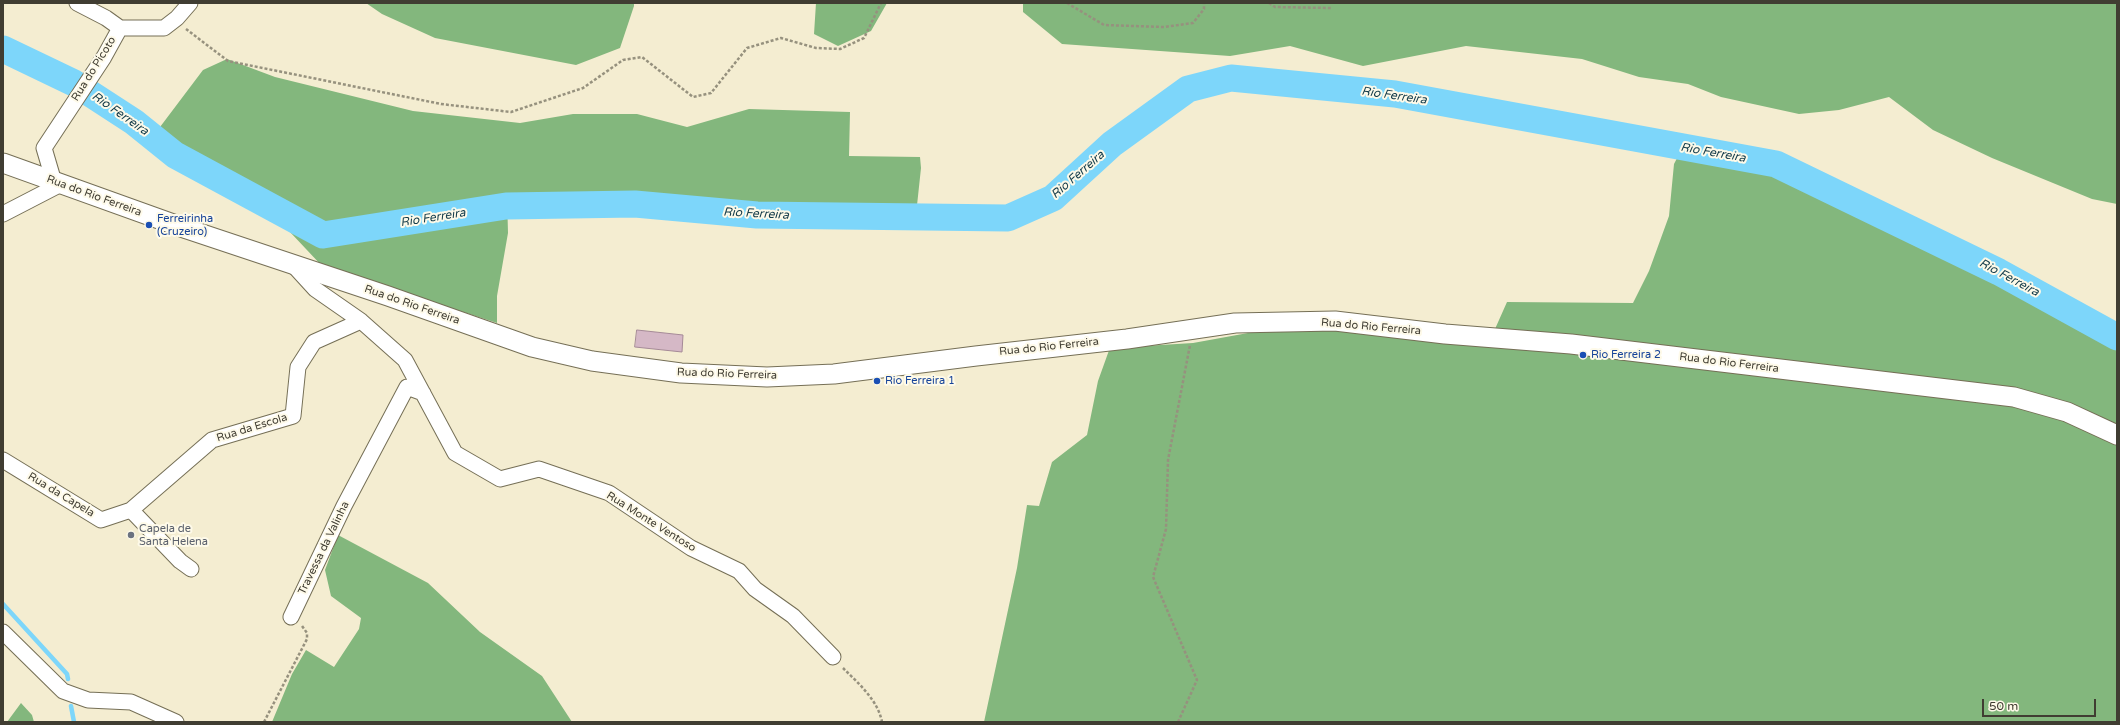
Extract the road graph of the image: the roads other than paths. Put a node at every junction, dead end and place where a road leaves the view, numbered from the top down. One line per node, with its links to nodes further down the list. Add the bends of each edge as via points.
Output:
1 (78, 3): 3 (street)
2 (190, 3): 3 (street, Rua do Picoto, via 164,28)
3 (120, 28): 5 (street, Rua do Picoto, via 44,148)
4 (3, 163): 5 (street, Rua do Rio Ferreira)
5 (58, 183): 6 (street); 7 (street, Rua do Rio Ferreira)
6 (3, 214)
7 (294, 266): 8 (street, Rua Monte Ventoso, via 315,289); 10 (street, Rua do Rio Ferreira, via 532,347 592,361 681,373 767,377 834,374 1235,323 1335,321 1445,334 1571,344 2014,397 2067,412)
8 (361, 321): 9 (street, Rua Monte Ventoso, via 405,360); 12 (street, Rua da Escola, via 314,342 298,367 293,416 212,440)
9 (423, 393): 14 (street, Travessa da Valinha, via 407,387 344,506); 16 (street, Rua Monte Ventoso, via 455,453 500,479 539,469 609,493 691,548 739,572 755,589 793,616)
10 (2117, 436)
11 (3, 460): 12 (street, Rua da Capela, via 101,520)
12 (131, 510): 13 (street, via 180,561)
13 (191, 569)
14 (291, 617)
15 (3, 632): 17 (street, via 63,691 88,700 131,702)
16 (833, 657)
17 (176, 722)

